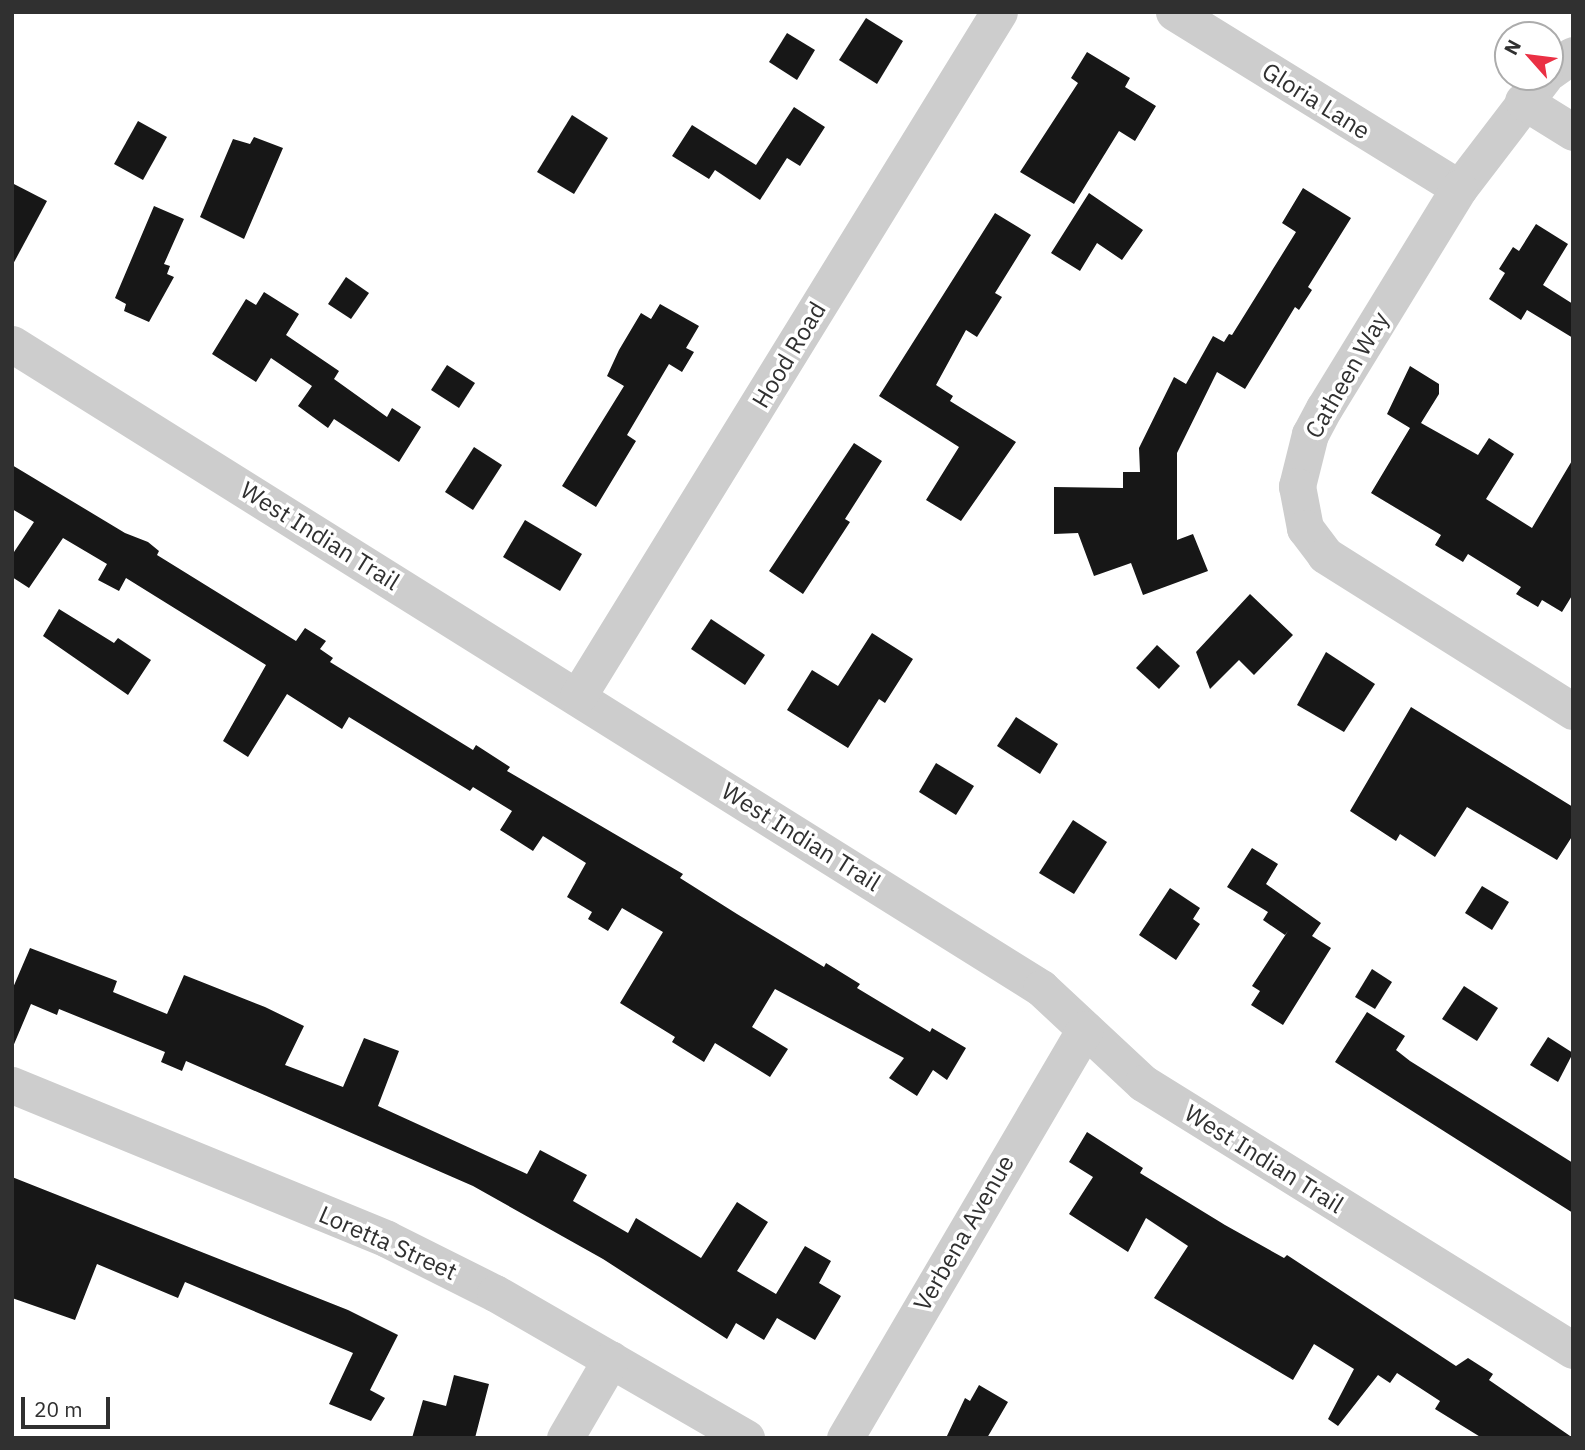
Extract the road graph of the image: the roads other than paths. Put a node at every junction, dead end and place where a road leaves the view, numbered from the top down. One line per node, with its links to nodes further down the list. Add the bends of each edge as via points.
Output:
1 (999, 12): 8 (street, Hood Road)
2 (1174, 12): 6 (street, Gloria Lane)
3 (1532, 91): 6 (street, Catheen Way)
4 (1536, 91): 5 (street)
5 (1573, 132)
6 (1459, 188): 9 (street, Catheen Way, via 1310,434 1300,464 1298,507 1325,555)
7 (12, 344): 8 (street, West Indian Trail)
8 (578, 696): 10 (street, West Indian Trail, via 1041,988)
9 (1573, 711)
10 (1085, 1029): 12 (street, West Indian Trail, via 1143,1083); 16 (street, Verbena Avenue)
11 (12, 1085): 13 (street, Loretta Street, via 387,1239)
12 (1573, 1350)
13 (611, 1359): 14 (street); 15 (street, Loretta Street)
14 (565, 1438)
15 (746, 1438)
16 (845, 1438)

